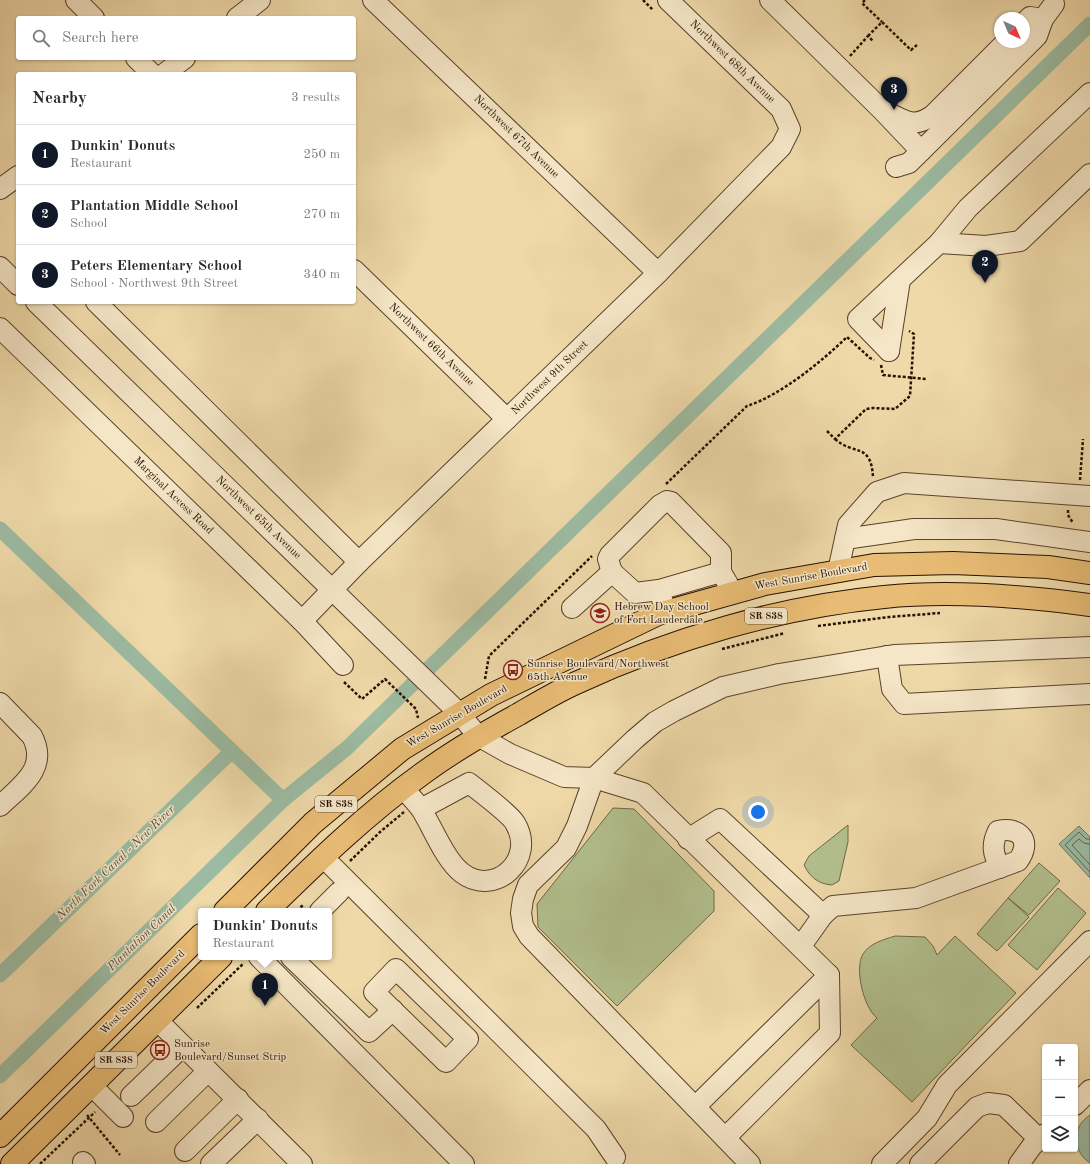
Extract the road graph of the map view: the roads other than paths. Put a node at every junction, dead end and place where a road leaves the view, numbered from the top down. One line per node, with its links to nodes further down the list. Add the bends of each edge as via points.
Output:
1 (76, 0): 7 (street)
2 (260, 0): 8 (street)
3 (373, 0): 25 (street, Northwest 67th Avenue)
4 (770, 0): 15 (street)
5 (661, 5): 16 (street, Northwest 68th Avenue, via 781,109)
6 (1045, 9): 17 (street, via 1037,36)
7 (92, 16)
8 (240, 16)
9 (1000, 48): 15 (street, via 923,122 907,122)
10 (138, 60): 12 (street)
11 (182, 60): 13 (street)
12 (150, 72)
13 (167, 72)
14 (1090, 94): 22 (street, via 968,208)
15 (881, 109): 17 (street)
16 (790, 129): 25 (street, Northwest 9th Street, via 781,147)
17 (921, 151): 18 (street, via 908,163)
18 (896, 167)
19 (1090, 174): 22 (street, via 1020,241 986,246)
20 (16, 177): 21 (street)
21 (0, 189)
22 (939, 243): 26 (street)
23 (0, 268): 27 (street)
24 (356, 272): 31 (street, Northwest 66th Avenue)
25 (658, 273): 31 (street, Northwest 9th Street)
26 (900, 280)
27 (16, 283)
28 (38, 304): 40 (street, Northwest 65th Avenue)
29 (98, 304): 35 (street)
30 (0, 328): 46 (street, Marginal Access Road)
31 (507, 419): 35 (street, Northwest 9th Street)
32 (1090, 496): 33 (street, via 904,483 876,492 848,525)
33 (845, 539): 34 (street, via 914,529 996,529); 36 (street)
34 (1090, 542)
35 (359, 562): 40 (street, Northwest 9th Street)
36 (838, 571): 39 (highway, West Sunrise Boulevard / SR 838, via 874,565 953,563 1048,567); 42 (highway, West Sunrise Boulevard / SR 838, via 765,584)
37 (612, 572): 38 (street, via 608,559 610,555 667,501 671,502 721,553); 41 (street, via 635,593); 44 (street)
38 (721, 572): 41 (street); 42 (street)
39 (1090, 573)
40 (332, 589): 46 (street, Northwest 9th Street); 53 (street, Northwest 65th Avenue)
41 (659, 590): 45 (street)
42 (732, 593): 45 (highway, West Sunrise Boulevard / SR 838); 50 (highway, via 727,606 716,619 637,645 624,655)
43 (1090, 605): 50 (highway, SR 838, via 957,594 884,596 773,614 671,644)
44 (572, 608)
45 (666, 612): 53 (highway, West Sunrise Boulevard / SR 838, via 491,694)
46 (302, 621): 49 (street, Marginal Access Road)
47 (1090, 647): 48 (street)
48 (887, 656): 51 (street, via 892,688 904,704); 55 (street, via 779,674 723,687 655,722)
49 (343, 665)
50 (619, 665): 54 (highway, SR 838, via 575,683)
51 (1090, 694)
52 (0, 702): 57 (street, via 32,736 38,753 37,764 32,774)
53 (459, 713): 54 (street, Northwest 65th Avenue); 63 (highway, West Sunrise Boulevard / SR 838, via 402,749 313,824)
54 (478, 736): 55 (street, via 510,754 564,777); 56 (highway, SR 838, via 421,774)
55 (594, 778): 58 (street, via 642,793); 82 (street, via 577,826 566,848 528,885 521,913 523,926 528,936)
56 (413, 800): 56 (street, via 454,865 463,874 474,880 486,881 502,876 513,868 519,858 522,844 514,822 469,783); 59 (highway, SR 838)
57 (0, 806)
58 (688, 838): 65 (street, via 720,819); 68 (street)
59 (323, 857): 61 (street); 64 (highway, SR 838)
60 (1000, 868): 65 (street, via 916,898 833,906)
61 (339, 882): 62 (street); 90 (street, via 596,1129)
62 (313, 906)
63 (228, 908)
64 (270, 908)
65 (823, 915): 68 (street)
66 (198, 938): 86 (highway, West Sunrise Boulevard / SR 838)
67 (1090, 942): 96 (street, via 948,1085 927,1118)
68 (801, 946): 72 (street)
69 (218, 960): 74 (highway, SR 838)
70 (262, 960): 94 (street)
71 (293, 960): 73 (street, via 369,1032)
72 (829, 975): 82 (street); 88 (street, via 830,1033)
73 (394, 1010): 73 (street, via 446,1062 468,1039 396,968 374,992)
74 (157, 1020): 75 (street); 77 (highway, SR 838)
75 (183, 1046): 76 (street); 79 (street)
76 (208, 1072): 80 (street); 85 (street)
77 (91, 1085): 83 (street); 91 (highway, SR 838)
78 (1090, 1090): 81 (street)
79 (131, 1096)
80 (238, 1099): 84 (street); 89 (street)
81 (1078, 1101)
82 (695, 1107): 88 (street)
83 (123, 1117)
84 (258, 1119): 92 (street); 93 (street)
85 (156, 1122)
86 (0, 1136)
87 (1042, 1136): 97 (street, via 1004,1105 988,1103 977,1107); 98 (street)
88 (726, 1138): 95 (street)
89 (185, 1151)
90 (615, 1162)
91 (12, 1164)
92 (211, 1164)
93 (302, 1164)
94 (464, 1164)
95 (750, 1164)
96 (882, 1164)
97 (920, 1164)
98 (1019, 1164)

